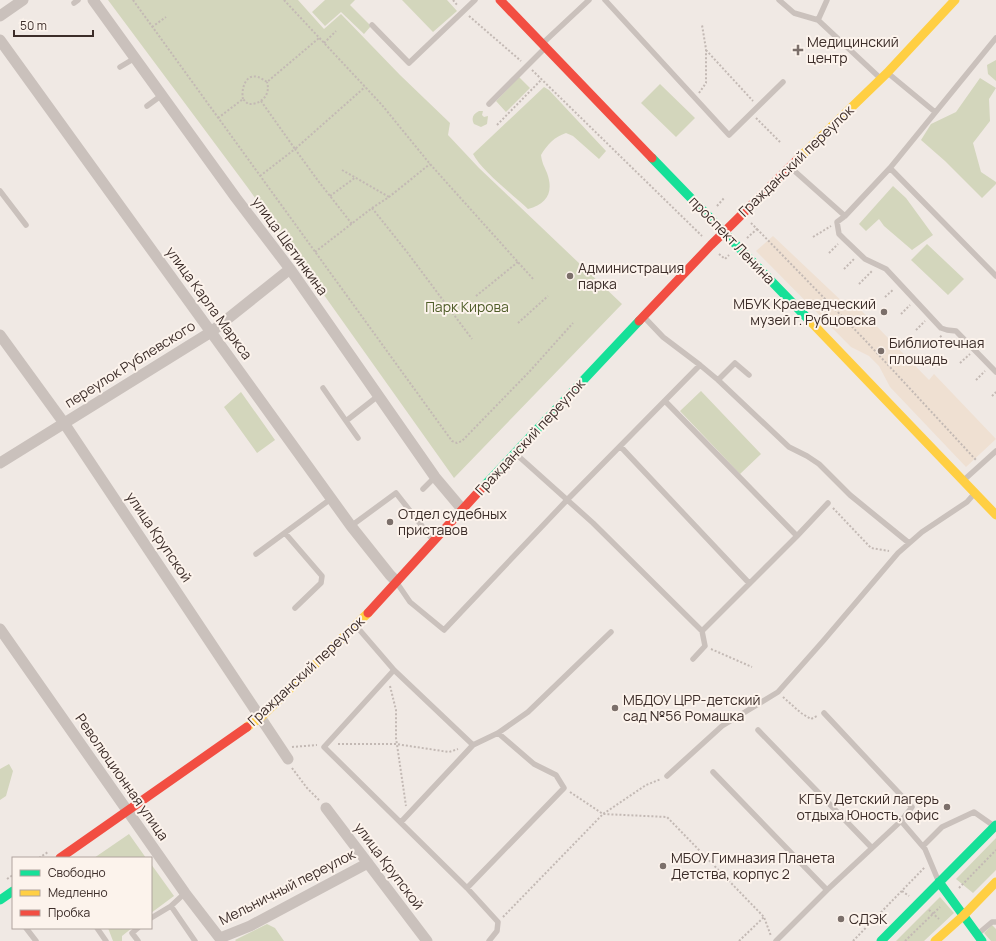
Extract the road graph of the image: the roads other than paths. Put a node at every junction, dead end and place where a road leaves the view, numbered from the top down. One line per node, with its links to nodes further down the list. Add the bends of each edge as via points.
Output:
1 (23, 0): 10 (street)
2 (93, 0): 16 (street, улица Щетинкина)
3 (475, 0): 12 (lane, via 409,63)
4 (500, 0): 15 (street, проспект Ленина)
5 (589, 0): 15 (lane)
6 (605, 0): 19 (lane, via 729,135)
7 (779, 0): 11 (lane, via 794,13)
8 (827, 0): 11 (lane)
9 (955, 0): 18 (street, Гражданский переулок)
10 (0, 16)
11 (818, 20): 18 (lane)
12 (372, 25)
13 (996, 38): 23 (lane)
14 (0, 40): 33 (street, улица Карла Маркса)
15 (544, 46): 21 (lane); 29 (street, проспект Ленина)
16 (135, 58): 17 (lane); 20 (street, улица Щетинкина)
17 (120, 67)
18 (884, 76): 23 (lane); 24 (street, Гражданский переулок)
19 (784, 82)
20 (162, 95): 22 (lane); 30 (street, улица Щетинкина)
21 (489, 104)
22 (147, 106)
23 (935, 112): 25 (lane)
24 (790, 166): 27 (lane); 29 (street, Гражданский переулок)
25 (890, 168): 27 (lane); 31 (lane)
26 (0, 191): 28 (lane)
27 (844, 216): 36 (lane, via 837,222 839,234 865,259 886,269 941,328 956,331)
28 (26, 225)
29 (724, 232): 32 (street, Гражданский переулок); 50 (street, проспект Ленина)
30 (290, 269): 33 (street, переулок Рублевского); 40 (street, улица Щетинкина)
31 (996, 276)
32 (644, 317): 35 (lane, via 663,337); 47 (street, Гражданский переулок)
33 (211, 332): 43 (street, переулок Рублевского); 53 (street, улица Карла Маркса)
34 (0, 335): 43 (street, улица Крупской)
35 (700, 365): 38 (lane); 41 (lane)
36 (996, 372)
37 (749, 375): 38 (lane, via 735,362)
38 (718, 380): 62 (lane, via 789,447 819,464 850,495)
39 (323, 388): 42 (lane)
40 (378, 396): 42 (lane); 49 (street, улица Щетинкина)
41 (665, 401): 45 (lane); 60 (lane)
42 (346, 421): 44 (lane)
43 (64, 423): 48 (street, переулок Рублевского); 74 (street, улица Крупской)
44 (358, 438)
45 (620, 446): 54 (lane); 65 (lane)
46 (996, 451): 50 (lane)
47 (514, 453): 54 (lane); 56 (street, Гражданский переулок)
48 (0, 462)
49 (435, 476): 51 (lane); 56 (street, улица Щетинкина)
50 (963, 481): 52 (street, проспект Ленина)
51 (423, 489)
52 (974, 494): 57 (street, проспект Ленина); 62 (lane)
53 (332, 498): 58 (street, улица Карла Маркса); 59 (lane)
54 (567, 500): 64 (lane, via 444,630 410,602); 69 (lane)
55 (828, 503): 60 (lane)
56 (462, 510): 61 (street, Гражданский переулок)
57 (996, 515)
58 (351, 526): 61 (lane, via 396,493); 64 (street, улица Карла Маркса)
59 (285, 533): 63 (lane); 66 (lane, via 322,576 321,583)
60 (797, 536): 65 (lane)
61 (433, 540): 64 (street, Гражданский переулок)
62 (909, 543): 80 (lane, via 778,692 722,726)
63 (256, 554)
64 (396, 581): 67 (street, Гражданский переулок)
65 (749, 583): 69 (lane)
66 (295, 608)
67 (356, 626): 72 (lane); 74 (street, Гражданский переулок)
68 (0, 629): 82 (street, Революционная улица)
69 (702, 631): 71 (lane, via 705,646)
70 (611, 632): 76 (lane, via 528,712)
71 (693, 659)
72 (394, 670): 77 (lane); 84 (lane, via 324,747)
73 (824, 713): 83 (lane, via 912,807)
74 (261, 718): 78 (street, улица Крупской); 82 (street, Гражданский переулок)
75 (758, 730): 87 (lane)
76 (498, 733): 77 (lane); 92 (lane, via 534,764 556,775 564,788)
77 (473, 745): 84 (lane)
78 (288, 759)
79 (713, 772): 93 (lane)
80 (667, 776)
81 (326, 808): 89 (street, улица Крупской)
82 (128, 810): 88 (street, Гражданский переулок); 95 (street, Революционная улица)
83 (901, 821): 86 (lane); 87 (lane)
84 (401, 822): 92 (lane)
85 (995, 826): 86 (lane, via 974,812 942,827); 90 (street)
86 (923, 846): 90 (lane)
87 (872, 848): 93 (lane)
88 (61, 857)
89 (368, 863): 105 (street, Мельничный переулок); 110 (street, улица Крупской)
90 (939, 882): 98 (street); 113 (street)
91 (996, 882): 98 (street)
92 (467, 888): 111 (lane, via 498,922 497,931)
93 (827, 890): 112 (lane)
94 (12, 892): 96 (street)
95 (185, 893): 97 (lane); 105 (street, Революционная улица)
96 (0, 900)
97 (171, 906): 99 (lane); 109 (lane)
98 (963, 916): 104 (street); 114 (street)
99 (152, 917)
100 (996, 922): 104 (lane, via 992,922)
101 (27, 929): 106 (lane)
102 (98, 929): 107 (lane)
103 (137, 929): 108 (lane, via 132,933)
104 (980, 938)
105 (219, 940)
106 (36, 941)
107 (106, 941)
108 (138, 941)
109 (195, 941)
110 (427, 941)
111 (489, 941)
112 (774, 941)
113 (881, 941)
114 (935, 941)

